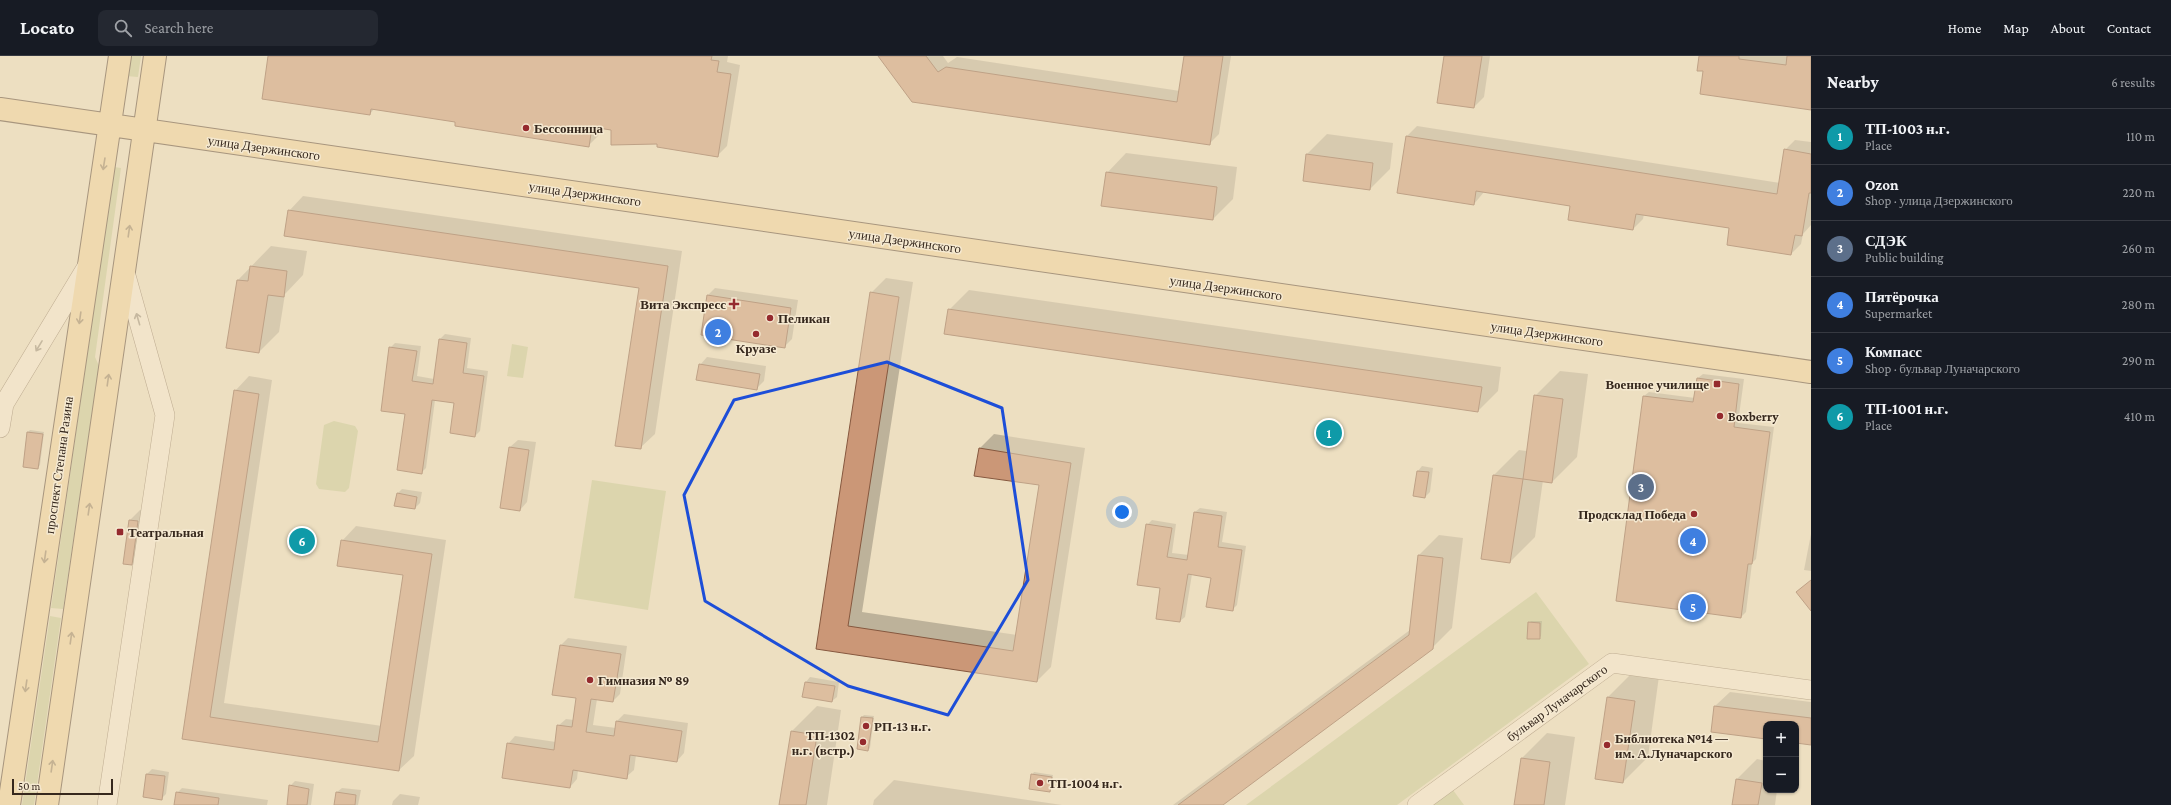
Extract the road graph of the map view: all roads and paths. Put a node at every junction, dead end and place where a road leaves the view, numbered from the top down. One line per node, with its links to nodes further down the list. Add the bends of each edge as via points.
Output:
1 (120, 56): 3 (main road, проспект Степана Разина)
2 (155, 56): 4 (main road)
3 (117, 80): 4 (main road); 6 (main road, проспект Степана Разина)
4 (150, 85): 7 (main road)
5 (0, 109): 6 (main road, улица Дзержинского)
6 (110, 125): 7 (main road, улица Дзержинского); 8 (main road, проспект Степана Разина, one-way to 8)
7 (144, 130): 9 (main road, one-way to 7); 10 (main road, улица Дзержинского)
8 (88, 265): 11 (street, one-way to 11, via 4,404); 13 (main road, проспект Степана Разина, one-way to 13)
9 (124, 270): 14 (main road, one-way to 9); 15 (street, one-way to 9, via 165,415)
10 (1811, 372)
11 (0, 428)
12 (1811, 690): 16 (street, бульвар Луначарского, via 1612,663)
13 (9, 805)
14 (47, 805)
15 (107, 805)
16 (1417, 805)

